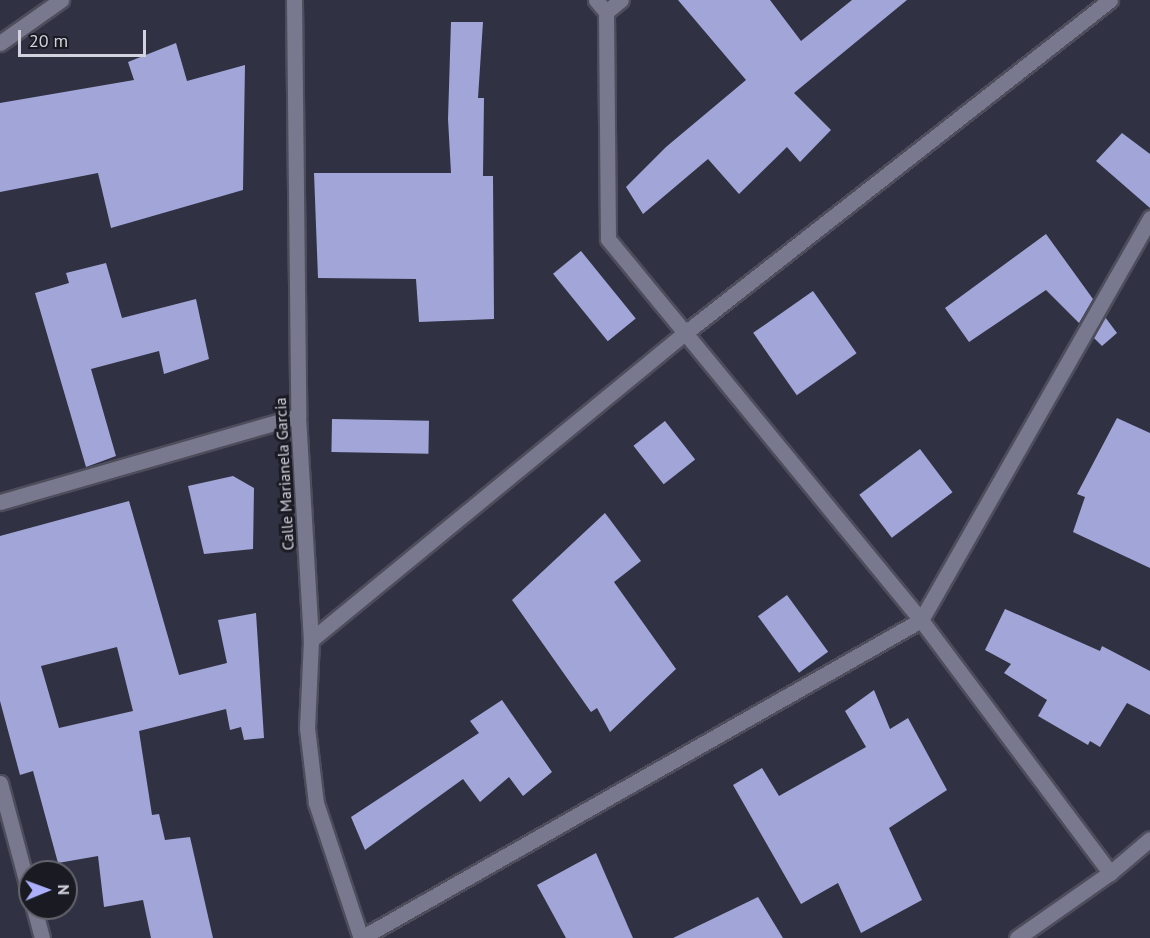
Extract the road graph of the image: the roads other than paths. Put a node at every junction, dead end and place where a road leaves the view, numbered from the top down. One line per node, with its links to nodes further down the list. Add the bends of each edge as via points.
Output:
1 (61, 0): 6 (street)
2 (294, 0): 9 (street, Calle Marianela Garcia)
3 (621, 0): 5 (street)
4 (1110, 0): 8 (street)
5 (601, 6): 8 (street, via 608,239)
6 (0, 43)
7 (1150, 218): 11 (street)
8 (685, 333): 11 (street); 12 (street)
9 (298, 416): 10 (street); 12 (street, Calle Marianela Garcia)
10 (0, 502)
11 (921, 620): 16 (street); 19 (street)
12 (311, 640): 19 (street, Calle Marianela Garcia, via 307,728 316,803)
13 (0, 783): 15 (street)
14 (1150, 839): 16 (street)
15 (21, 860)
16 (1110, 873): 20 (street)
17 (37, 920): 18 (street)
18 (42, 938)
19 (361, 938)
20 (1017, 938)

